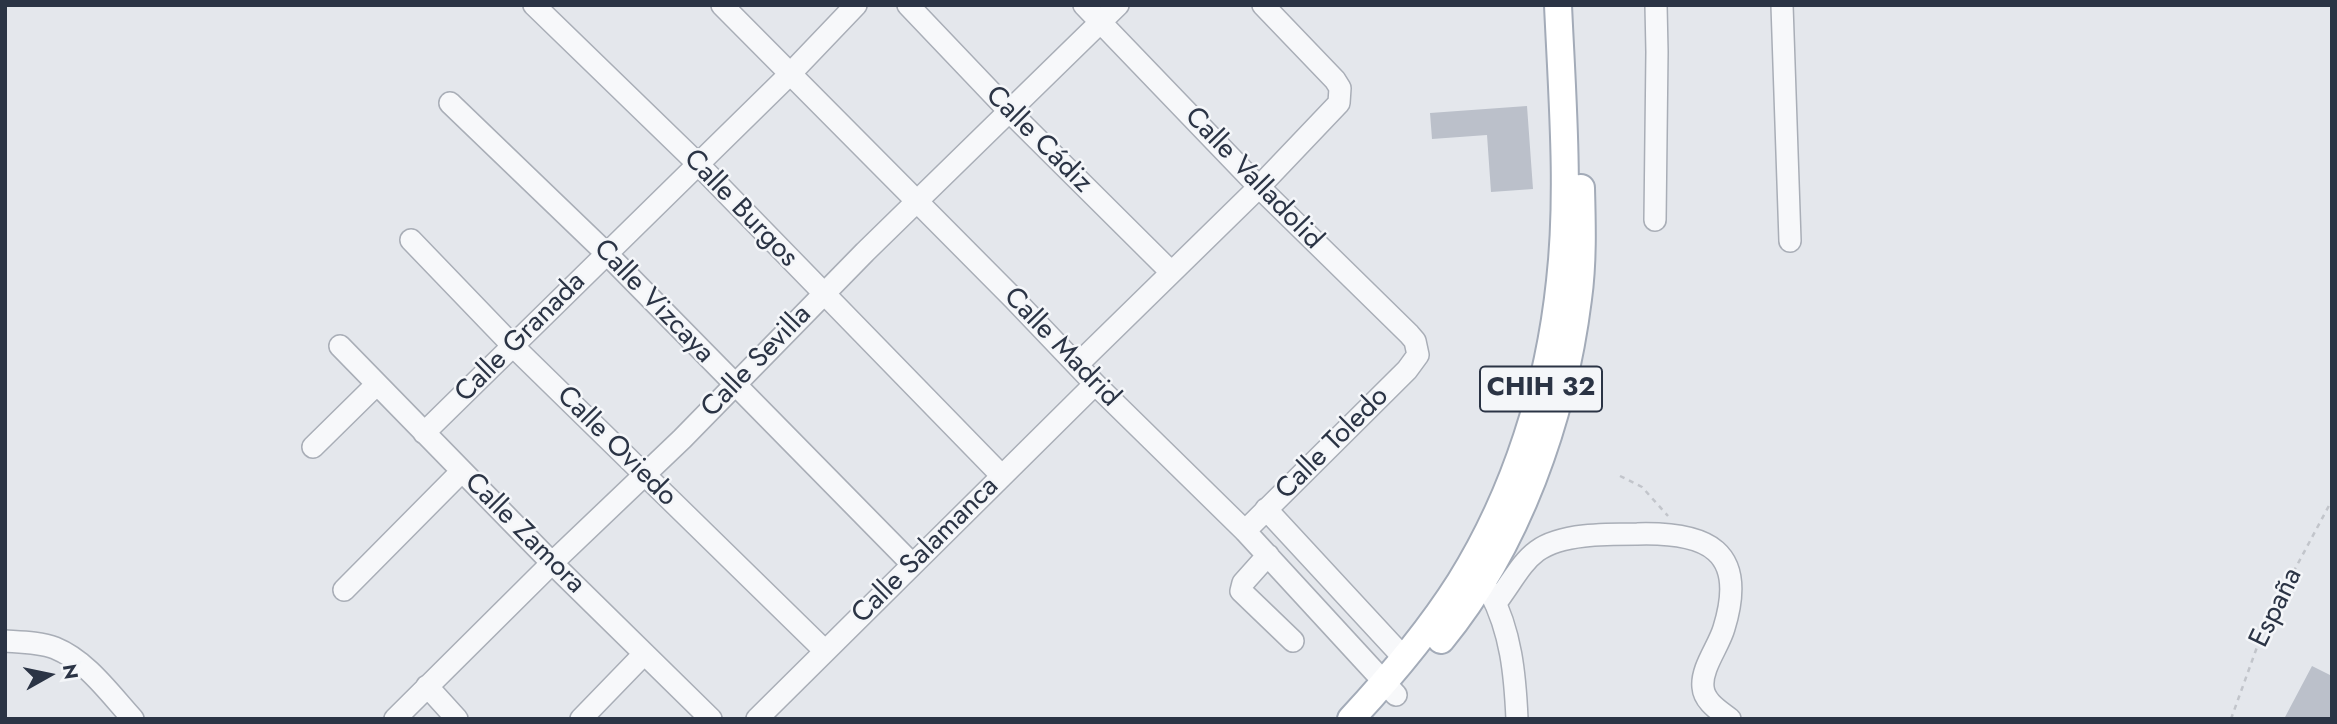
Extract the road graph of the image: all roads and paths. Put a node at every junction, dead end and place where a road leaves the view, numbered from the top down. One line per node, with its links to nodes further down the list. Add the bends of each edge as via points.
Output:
1 (534, 5): 16 (street, Calle Burgos)
2 (722, 5): 13 (street, Calle Madrid)
3 (856, 5): 13 (street, Calle Granada)
4 (908, 5): 15 (street, Calle Cádiz)
5 (1084, 5): 12 (street, Calle Valladolid)
6 (1118, 5): 12 (street, Calle Sevilla)
7 (1262, 5): 17 (street, via 1340,88 1339,103)
8 (1558, 5): 51 (main road, CHIH 32, via 1563,249 1543,380 1494,519 1461,581)
9 (1576, 5): 46 (main road, CHIH 32, via 1581,258 1573,334 1538,463)
10 (1656, 5): 19 (street)
11 (1782, 5): 21 (street)
12 (1101, 22): 15 (street, Calle Sevilla); 17 (street, Calle Valladolid)
13 (790, 74): 16 (street, Calle Granada); 18 (street, Calle Madrid)
14 (450, 103): 22 (street, Calle Vizcaya)
15 (1009, 111): 18 (street, Calle Sevilla); 23 (street, Calle Cádiz)
16 (697, 163): 22 (street, Calle Granada); 24 (street, Calle Burgos)
17 (1259, 187): 23 (street); 27 (street, Calle Valladolid, via 1409,334)
18 (918, 202): 24 (street, Calle Sevilla); 28 (street, Calle Madrid)
19 (1655, 220)
20 (411, 240): 25 (street, Calle Oviedo)
21 (1790, 242)
22 (607, 254): 25 (street, Calle Granada); 31 (street, Calle Vizcaya)
23 (1171, 272): 28 (street)
24 (824, 295): 31 (street, Calle Sevilla); 36 (street, Calle Burgos)
25 (513, 345): 32 (street, Calle Granada); 35 (street, Calle Oviedo)
26 (340, 346): 30 (street, Calle Zamora)
27 (1418, 355): 39 (street, Calle Toledo)
28 (1077, 365): 29 (street, Calle Madrid)
29 (1095, 384): 36 (street, Calle Salamanca); 40 (street, Calle Madrid)
30 (376, 385): 32 (street, Calle Zamora); 33 (street)
31 (734, 385): 35 (street, Calle Sevilla); 44 (street, Calle Vizcaya)
32 (424, 433): 34 (street, Calle Zamora)
33 (313, 447)
34 (461, 472): 43 (street, Calle Zamora); 45 (street)
35 (644, 474): 43 (street, Calle Sevilla); 49 (street, Calle Oviedo)
36 (1002, 476): 44 (street, Calle Salamanca)
37 (1620, 476): 41 (path, via 1642,486)
38 (2332, 500): 64 (path, España, via 2265,625)
39 (1266, 509): 40 (street, Calle Toledo); 51 (street)
40 (1245, 531): 42 (street, Calle Madrid)
41 (1678, 534): 46 (street, via 1592,535 1548,543); 63 (street, via 1717,550 1728,567 1728,616 1703,687 1711,704)
42 (1268, 555): 48 (street, via 1241,591); 53 (street, Calle Madrid)
43 (552, 563): 50 (street, Calle Zamora); 52 (street, Calle Sevilla)
44 (912, 564): 49 (street, Calle Salamanca)
45 (344, 590)
46 (1490, 591): 53 (main road, CHIH 32); 62 (street, via 1512,651)
47 (5, 641): 54 (street, via 53,647 69,655)
48 (1293, 641)
49 (825, 651): 59 (street, Calle Salamanca)
50 (644, 654): 57 (street); 58 (street, Calle Zamora)
51 (1404, 658): 53 (main road, CHIH 32)
52 (427, 686): 55 (street, Calle Sevilla); 56 (street)
53 (1390, 688): 60 (main road, CHIH 32); 61 (main road, CHIH 32)
54 (133, 719)
55 (395, 719)
56 (457, 719)
57 (581, 719)
58 (711, 719)
59 (757, 719)
60 (1351, 719)
61 (1374, 719)
62 (1517, 719)
63 (1730, 719)
64 (2231, 719)

